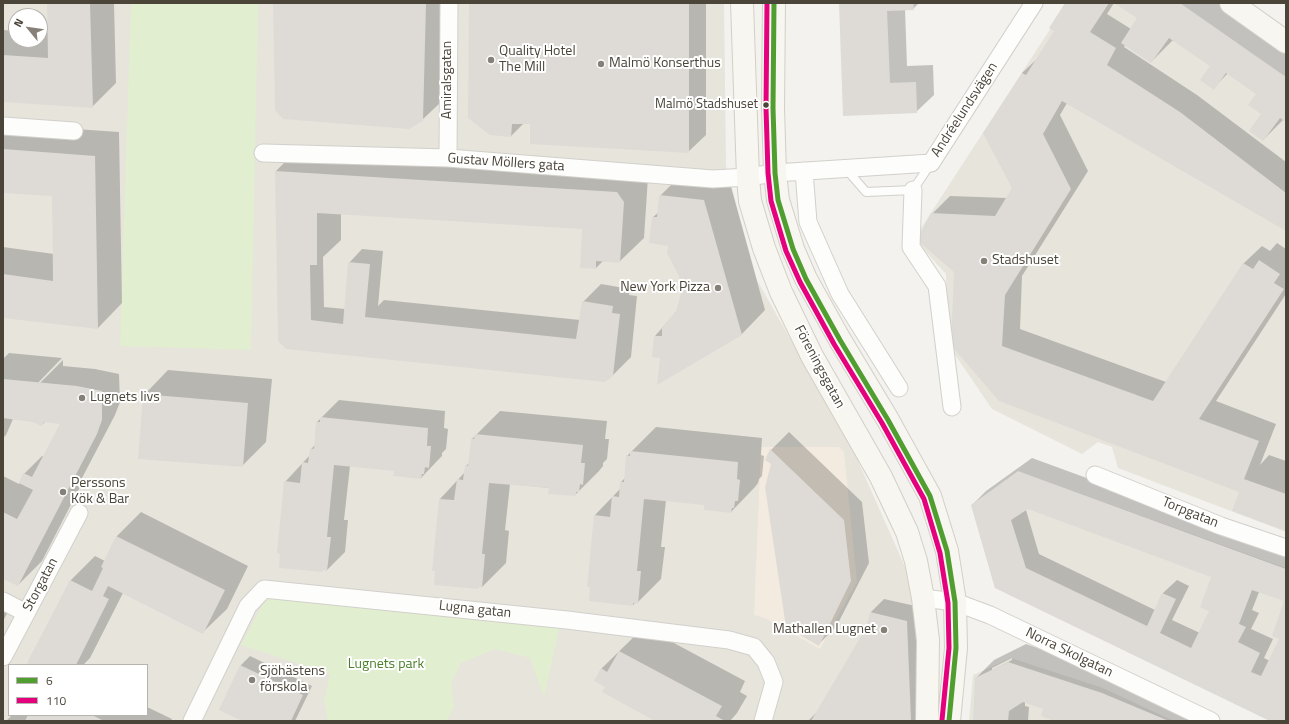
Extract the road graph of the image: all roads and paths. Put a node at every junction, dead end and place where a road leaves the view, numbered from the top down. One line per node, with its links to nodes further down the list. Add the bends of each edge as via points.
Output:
1 (449, 3): 10 (street, Amiralsgatan)
2 (742, 3): 15 (street, Föreningsgatan)
3 (774, 3): 14 (street)
4 (1034, 3): 11 (street, Andréelundsvägen)
5 (1230, 3): 6 (street)
6 (1286, 42)
7 (3, 126): 8 (street)
8 (74, 131)
9 (263, 153): 10 (street, Gustav Möllers gata)
10 (448, 158): 15 (street, Gustav Möllers gata, via 713,179)
11 (931, 163): 12 (street, Andréelundsvägen); 16 (lane)
12 (846, 169): 13 (street, Andréelundsvägen); 16 (lane, via 866,192)
13 (804, 171): 14 (street, Andréelundsvägen); 17 (street, via 808,222 840,294)
14 (775, 173): 15 (street, Andréelundsvägen); 24 (street, via 778,200 793,249 806,278 930,496 947,551)
15 (748, 177): 22 (street, Föreningsgatan, via 750,201 781,292 812,356 881,478 907,532)
16 (913, 190): 18 (street, via 911,247 937,286)
17 (899, 388)
18 (952, 407)
19 (1095, 475): 21 (street, Torpgatan, via 1221,526)
20 (79, 513): 25 (street, Storgatan)
21 (1286, 548)
22 (923, 598): 24 (street, Norra Skolgatan); 29 (street, Föreningsgatan, via 928,640)
23 (3, 601): 25 (street)
24 (955, 602): 30 (street, via 956,648); 31 (street, Norra Skolgatan, via 990,615)
25 (26, 613): 26 (street, Storgatan)
26 (3, 657)
27 (192, 721): 28 (street, Lugna gatan, via 248,606 264,589 575,621 730,640 754,647 766,662 774,682)
28 (763, 721)
29 (927, 721)
30 (949, 721)
31 (1211, 721)

